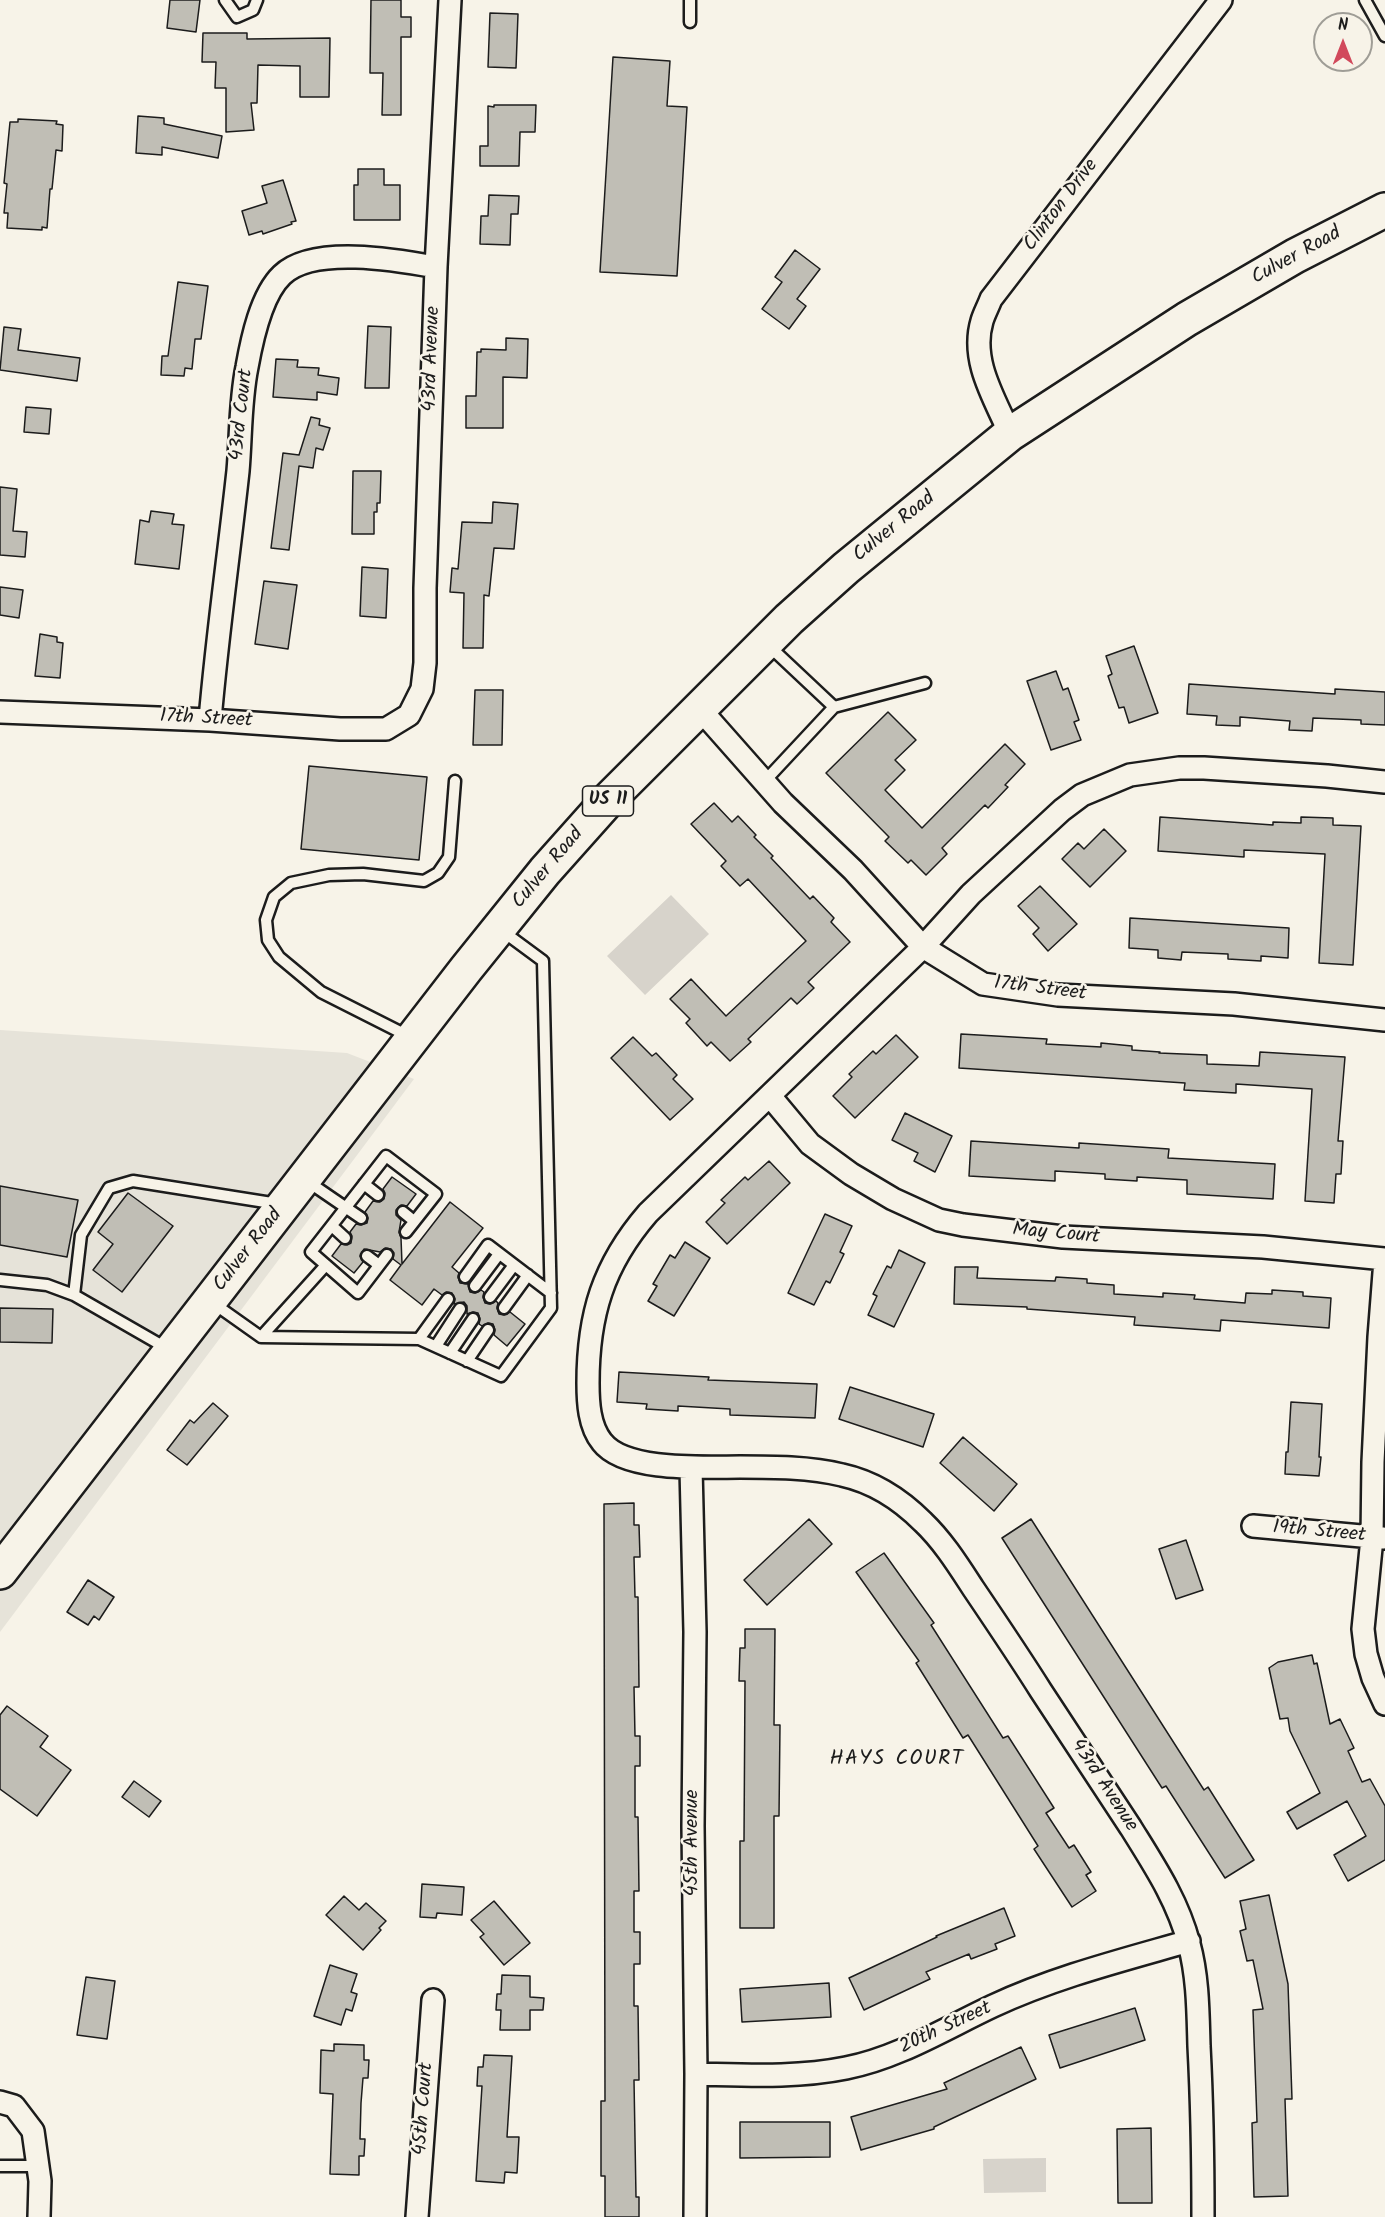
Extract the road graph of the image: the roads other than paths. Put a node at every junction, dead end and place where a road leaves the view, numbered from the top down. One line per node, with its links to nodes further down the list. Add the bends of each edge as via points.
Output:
1 (225, 0): 2 (lane, via 237,17 253,9)
2 (257, 0)
3 (450, 0): 10 (street, 43rd Avenue)
4 (690, 0): 7 (lane)
5 (1221, 0): 11 (street, Clinton Drive, via 991,299 978,344 980,364)
6 (1365, 0): 8 (lane)
7 (690, 22)
8 (1385, 36)
9 (1385, 210): 11 (main road, Culver Road / US 11, via 1295,256 1187,319)
10 (436, 267): 17 (street, 43rd Avenue, via 425,663 422,689); 18 (street, 43rd Court, via 377,258 327,258 283,274 268,292 246,368)
11 (1010, 434): 12 (main road, Culver Road / US 11, via 846,568)
12 (766, 643): 14 (lane); 15 (main road, Culver Road / US 11)
13 (925, 683): 14 (lane)
14 (834, 706): 20 (lane)
15 (699, 708): 20 (street, 17th Street); 22 (main road, Culver Road / US 11, via 611,797)
16 (0, 712): 18 (street, 17th Street)
17 (409, 716): 18 (street, 17th Street, via 386,729)
18 (210, 720)
19 (456, 781): 25 (lane, via 448,857 438,873 424,881 363,874 329,875 291,883 274,897 266,920 268,940 279,957 321,992)
20 (764, 782): 23 (street, 17th Street, via 853,870)
21 (1385, 782): 23 (street, 43rd Avenue, via 1204,768 1130,775 1082,795 1062,810 970,894)
22 (499, 929): 25 (main road, Culver Road / US 11); 49 (lane, via 543,961)
23 (923, 947): 24 (street, 17th Street, via 983,984 1058,995 1245,1005); 26 (street, 43rd Avenue)
24 (1385, 1020)
25 (413, 1039): 27 (main road, Culver Road / US 11)
26 (770, 1096): 41 (street, May Court, via 810,1144 900,1203 939,1220 1067,1237); 64 (street, 43rd Avenue, via 632,1232 618,1253 591,1323 588,1397 592,1421 602,1443 623,1457)
27 (305, 1179): 30 (main road, Culver Road / US 11); 31 (lane)
28 (364, 1184): 29 (lane); 31 (lane); 34 (lane, via 386,1156 436,1194)
29 (378, 1195)
30 (284, 1206): 50 (lane, via 133,1181 109,1188 81,1235); 53 (main road, Culver Road / US 11)
31 (345, 1207): 33 (lane); 35 (lane)
32 (402, 1212): 34 (lane)
33 (361, 1218)
34 (414, 1221): 36 (lane)
35 (332, 1226): 37 (lane); 42 (lane, via 311,1252)
36 (406, 1232)
37 (345, 1238)
38 (499, 1254): 44 (lane); 46 (lane, via 488,1245); 48 (lane)
39 (387, 1255): 43 (lane)
40 (368, 1256): 43 (lane)
41 (1385, 1259): 66 (street, via 1373,1462)
42 (326, 1265): 43 (lane, via 358,1293); 58 (lane)
43 (379, 1265)
44 (514, 1265): 45 (lane); 51 (lane)
45 (528, 1275): 49 (lane); 54 (lane)
46 (465, 1277)
47 (0, 1280): 50 (lane, via 47,1285)
48 (476, 1286)
49 (551, 1293): 63 (lane, via 551,1308 501,1376)
50 (74, 1295): 61 (lane)
51 (490, 1297)
52 (448, 1299): 59 (lane)
53 (210, 1301): 58 (lane); 61 (main road, Culver Road / US 11)
54 (504, 1308)
55 (460, 1309): 60 (lane)
56 (473, 1319): 62 (lane)
57 (488, 1330): 63 (lane)
58 (261, 1337): 59 (lane)
59 (419, 1339): 60 (lane)
60 (435, 1346): 62 (lane)
61 (172, 1351): 67 (main road, Culver Road / US 11)
62 (450, 1353): 63 (lane)
63 (467, 1361)
64 (691, 1468): 69 (street, 43rd Avenue, via 742,1467 842,1474 889,1493 927,1525 986,1606 1128,1825 1162,1879); 71 (street, 45th Avenue)
65 (1252, 1526): 66 (street, 19th Street)
66 (1378, 1538): 68 (street, via 1363,1629 1373,1678)
67 (0, 1572)
68 (1385, 1704)
69 (1189, 1941): 71 (street, 20th Street, via 1041,1986 881,2059 807,2075); 78 (street, 43rd Avenue, via 1197,1986)
70 (433, 2000): 76 (street, 45th Court)
71 (696, 2074): 77 (street, 45th Avenue)
72 (0, 2102): 74 (street, via 14,2106 33,2131)
73 (0, 2166): 74 (lane)
74 (38, 2166): 75 (street)
75 (39, 2217)
76 (417, 2217)
77 (695, 2217)
78 (1203, 2217)

